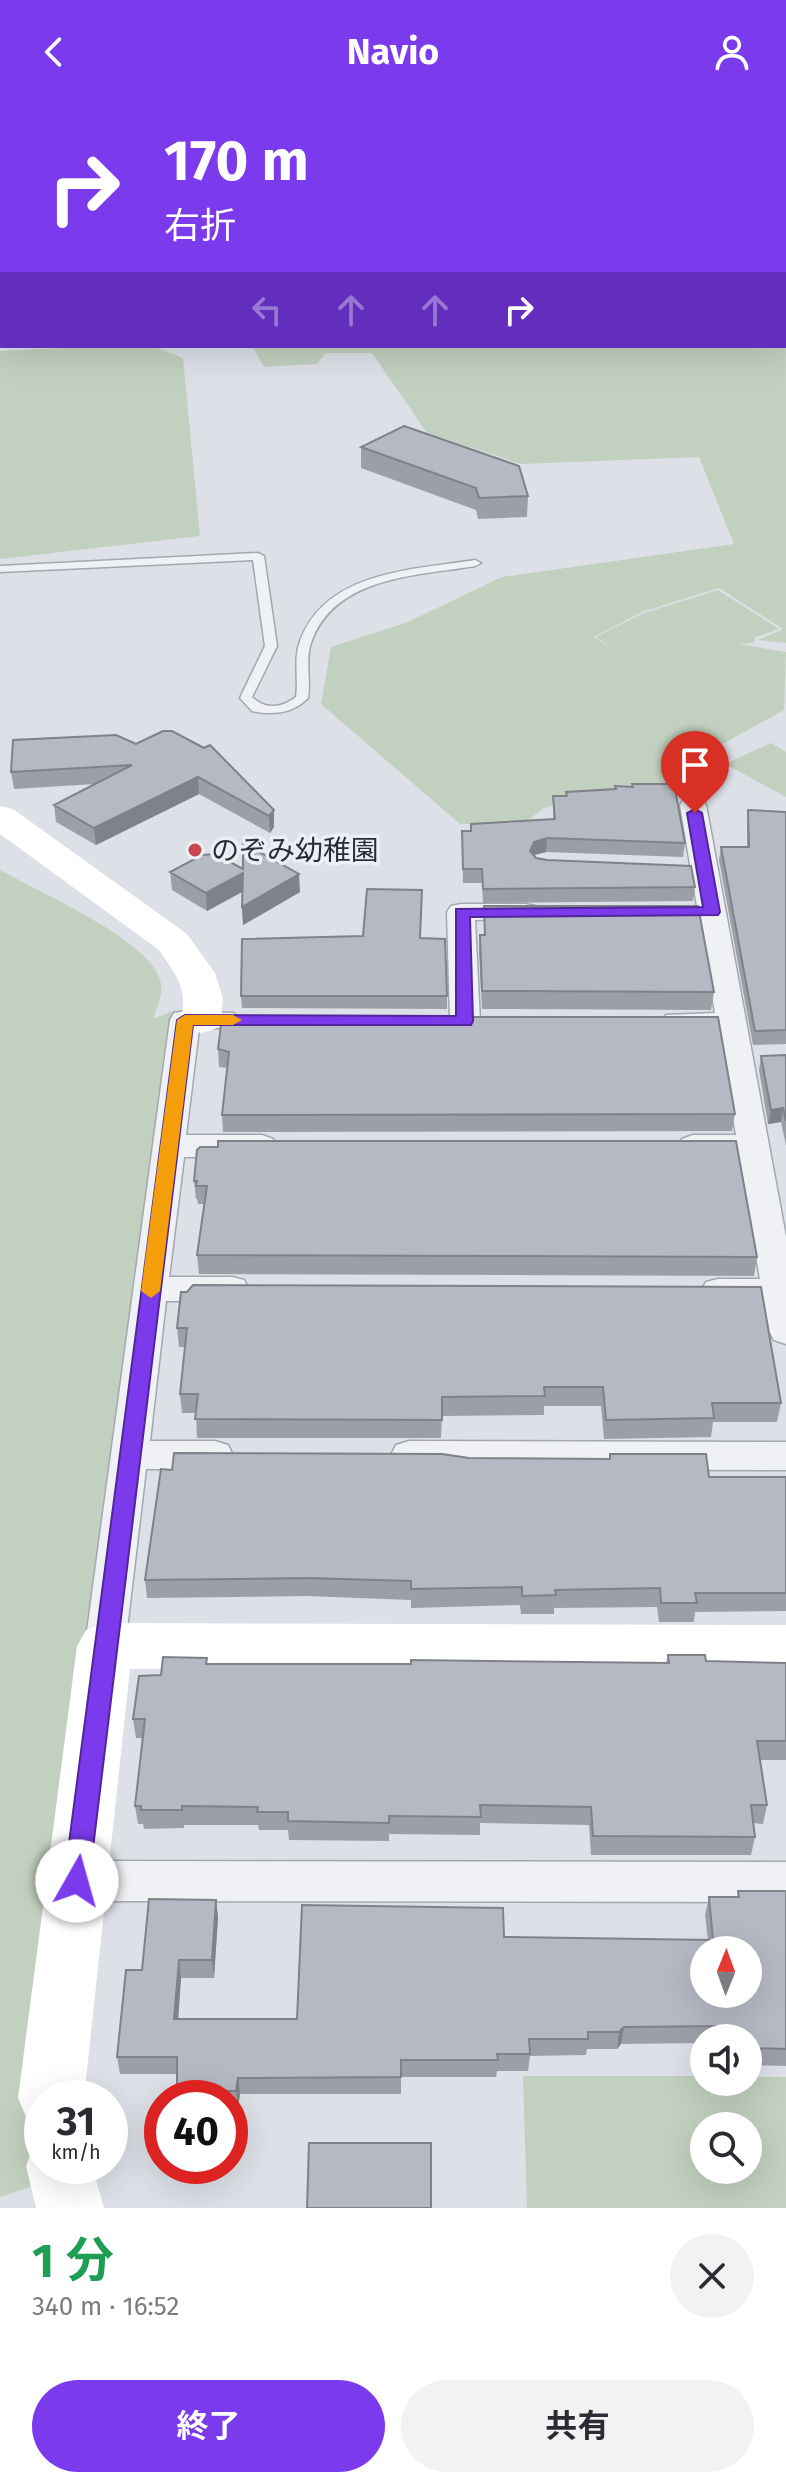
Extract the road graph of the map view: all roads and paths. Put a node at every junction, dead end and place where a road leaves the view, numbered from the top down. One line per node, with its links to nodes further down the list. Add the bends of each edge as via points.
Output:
1 (475, 563): 2 (lane, via 379,580 333,599 304,645 302,698 277,710 256,708 246,698 271,646 258,556)
2 (0, 569)
3 (693, 805): 7 (street, via 691,869)
4 (0, 817): 8 (street, via 173,942 195,973 203,998)
5 (555, 912): 11 (street, via 461,912)
6 (681, 912): 7 (street)
7 (712, 912): 14 (street)
8 (201, 1020): 9 (street); 15 (street, via 185,1020)
9 (244, 1020)
10 (433, 1021): 11 (street)
11 (465, 1021): 12 (street)
12 (496, 1022)
13 (653, 1022): 14 (street)
14 (732, 1022): 18 (street, via 750,1058)
15 (170, 1146): 16 (street); 19 (street)
16 (296, 1146)
17 (658, 1146): 18 (street)
18 (753, 1146): 22 (street)
19 (151, 1289): 20 (street); 24 (street)
20 (261, 1289)
21 (684, 1290): 22 (street)
22 (782, 1291): 23 (street)
23 (786, 1331)
24 (130, 1455): 25 (street); 28 (street)
25 (255, 1455)
26 (380, 1455): 27 (street)
27 (786, 1456)
28 (105, 1646): 29 (street); 30 (street)
29 (786, 1648)
30 (77, 1881): 31 (street); 32 (street)
31 (786, 1882)
32 (53, 2080)
33 (64, 2184): 34 (street)
34 (70, 2208)

